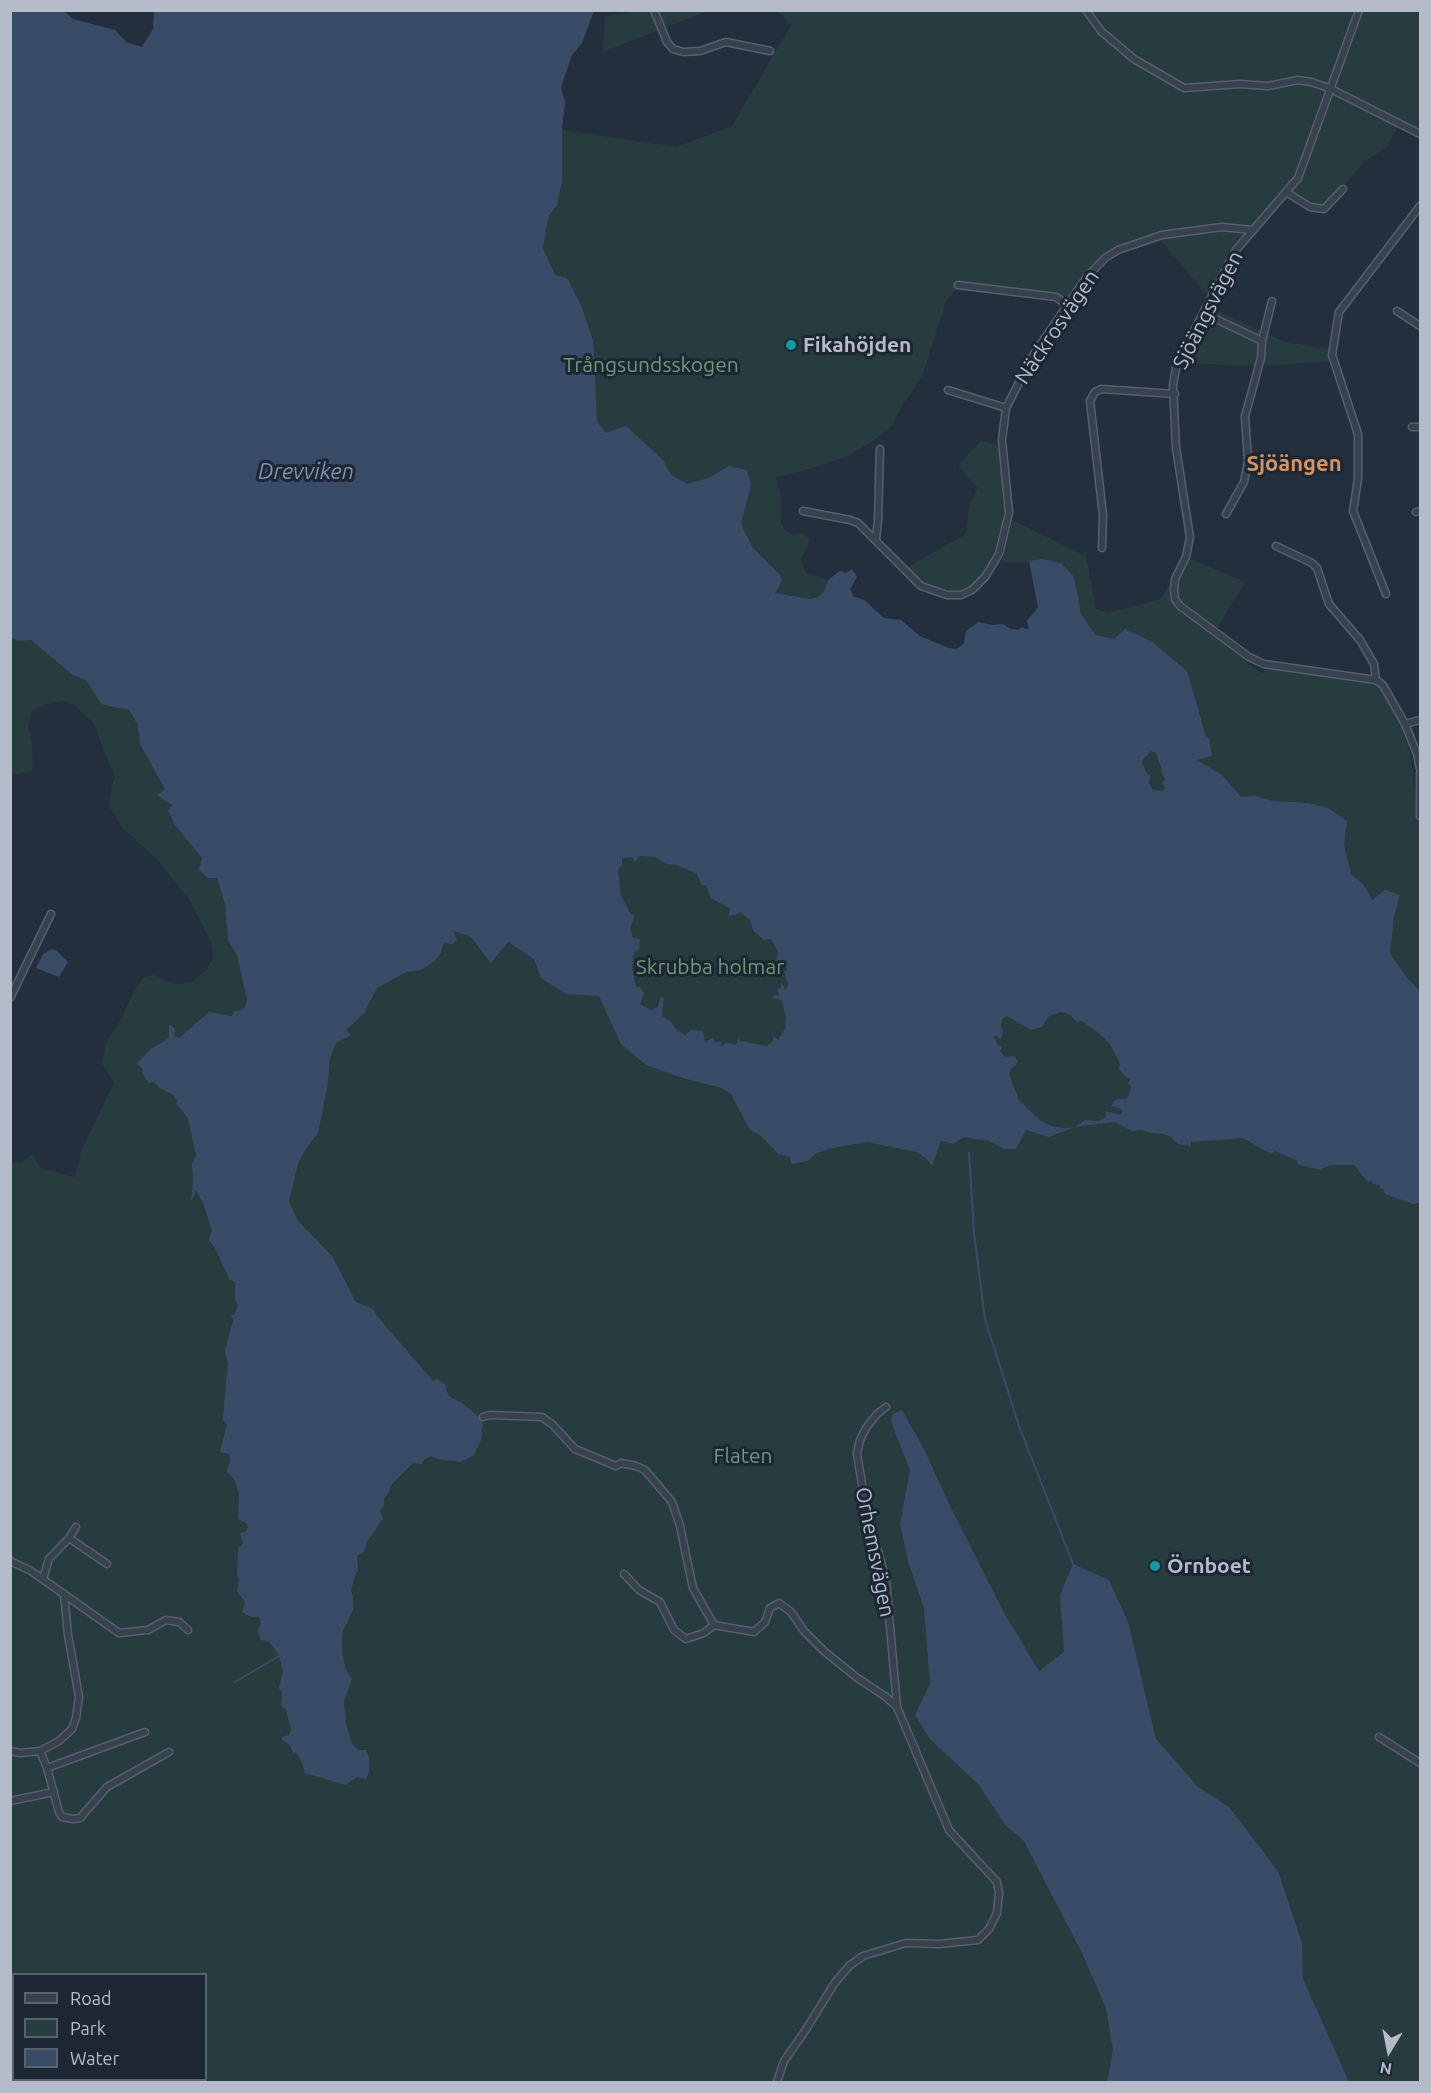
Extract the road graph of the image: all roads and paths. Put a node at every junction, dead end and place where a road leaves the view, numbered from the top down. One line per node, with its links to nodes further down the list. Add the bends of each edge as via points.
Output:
1 (654, 10): 4 (street, via 673,49 700,51 726,42)
2 (1086, 10): 5 (street, via 1101,31 1134,59 1184,88 1268,86 1298,80)
3 (1359, 10): 5 (street, Sjöängsvägen)
4 (770, 51)
5 (1329, 88): 6 (street); 8 (street, Sjöängsvägen, via 1303,167)
6 (1420, 134)
7 (1343, 189): 8 (street, via 1324,209 1310,207)
8 (1286, 192): 10 (street, Sjöängsvägen)
9 (1420, 206): 29 (street, via 1339,312 1332,355 1358,434 1353,511)
10 (1252, 230): 13 (street, Näckrosvägen, via 1221,227 1184,231 1118,250 1086,278); 15 (street, Sjöängsvägen, via 1236,250)
11 (958, 285): 13 (street, via 1056,297)
12 (1272, 301): 17 (street)
13 (1067, 305): 20 (street, Näckrosvägen, via 1032,357)
14 (1397, 310): 16 (street)
15 (1203, 313): 17 (street); 19 (street, Sjöängsvägen, via 1177,363)
16 (1420, 326)
17 (1262, 341): 25 (street, via 1245,416 1248,460 1244,482)
18 (948, 390): 20 (street)
19 (1175, 394): 28 (street, via 1101,389 1090,401 1103,515); 30 (street, Sjöängsvägen, via 1179,474 1190,537 1175,579 1175,599 1249,657 1264,664)
20 (1006, 408): 26 (street, Näckrosvägen, via 1002,440 1009,513 999,554 985,577 972,590 947,596 921,585)
21 (1412, 427): 22 (street)
22 (1420, 427)
23 (880, 448): 26 (street)
24 (803, 511): 26 (street, Näckrosvägen, via 858,523)
25 (1226, 514)
26 (876, 539)
27 (1276, 546): 30 (street, via 1317,568 1329,604 1374,662)
28 (1102, 548)
29 (1386, 594)
30 (1376, 680): 32 (street, via 1383,685)
31 (1420, 720): 32 (street)
32 (1405, 724): 33 (street)
33 (1420, 769)
34 (1420, 774): 35 (street)
35 (1420, 816)
36 (51, 914): 37 (street)
37 (10, 998)
38 (886, 1407): 49 (street, Orhemsvägen, via 866,1428 857,1454 866,1509 886,1580)
39 (483, 1417): 47 (street, via 542,1417 575,1449 616,1466 621,1463 645,1470 672,1502 693,1588)
40 (76, 1527): 41 (street)
41 (69, 1538): 43 (street); 45 (street, via 50,1559)
42 (10, 1561): 45 (street)
43 (107, 1564)
44 (624, 1574): 47 (street, via 639,1590 660,1602 674,1630 686,1639 705,1633)
45 (43, 1579): 46 (street)
46 (64, 1594): 48 (street, via 119,1633 148,1630 166,1620 178,1622); 53 (street, via 79,1697 76,1718 66,1735)
47 (714, 1625): 49 (street, via 754,1632 765,1622 770,1608 779,1603 824,1651)
48 (188, 1630)
49 (897, 1707): 59 (street, via 949,1830 997,1882 997,1913 978,1941 906,1942 863,1956 849,1966 784,2061)
50 (145, 1732): 56 (street)
51 (1379, 1737): 55 (street)
52 (10, 1751): 53 (street)
53 (40, 1751): 56 (street)
54 (169, 1752): 57 (street, via 107,1787 80,1818 62,1817)
55 (1420, 1763)
56 (47, 1768): 57 (street)
57 (54, 1791): 58 (street)
58 (10, 1801)
59 (777, 2082)

